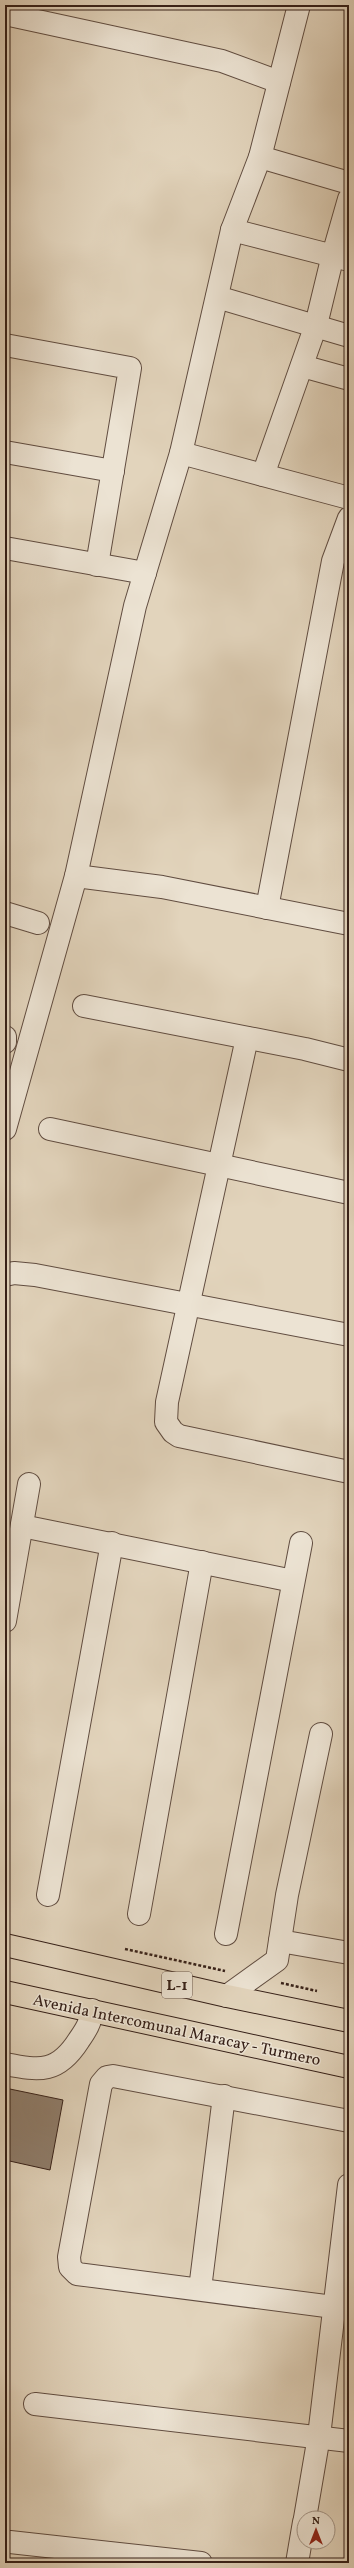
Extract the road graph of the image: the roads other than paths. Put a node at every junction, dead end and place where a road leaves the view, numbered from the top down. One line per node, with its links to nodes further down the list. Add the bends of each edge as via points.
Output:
1 (300, 5): 3 (street)
2 (5, 14): 3 (street, via 222,61)
3 (279, 82): 4 (street)
4 (260, 157): 5 (street); 7 (street)
5 (349, 183)
6 (349, 199): 8 (street)
7 (232, 230): 8 (street); 9 (street)
8 (341, 257): 10 (street)
9 (217, 297): 10 (street); 16 (street)
10 (316, 325): 11 (street); 13 (street)
11 (349, 336)
12 (5, 345): 17 (street, via 130,368)
13 (302, 366): 14 (street); 18 (street)
14 (349, 379)
15 (5, 452): 17 (street)
16 (181, 453): 18 (street); 24 (street)
17 (113, 471): 23 (street)
18 (264, 475): 19 (street)
19 (349, 498)
20 (349, 518): 22 (street)
21 (5, 548): 23 (street)
22 (342, 558): 26 (street)
23 (97, 565): 24 (street)
24 (145, 573): 25 (street, via 134,606)
25 (76, 876): 26 (street, via 162,887); 35 (street)
26 (267, 908): 29 (street)
27 (5, 913): 28 (street)
28 (38, 923)
29 (349, 924)
30 (84, 1006): 32 (street)
31 (5, 1037): 33 (street)
32 (247, 1038): 34 (street); 37 (street)
33 (5, 1042)
34 (349, 1060)
35 (5, 1129)
36 (50, 1129): 37 (street)
37 (218, 1165): 38 (street); 40 (street, via 200,1256)
38 (349, 1194)
39 (5, 1275): 40 (street, via 35,1275)
40 (187, 1304): 41 (street); 42 (street, via 165,1416 173,1432 186,1438)
41 (349, 1335)
42 (349, 1472)
43 (29, 1484): 44 (street)
44 (22, 1526): 46 (street); 49 (street)
45 (301, 1543): 48 (street)
46 (112, 1544): 47 (street); 51 (street)
47 (202, 1562): 48 (street); 52 (street)
48 (293, 1581): 53 (street)
49 (5, 1621)
50 (322, 1734): 54 (street, via 287,1895)
51 (48, 1895)
52 (139, 1914)
53 (226, 1934)
54 (280, 1941): 56 (street); 58 (street, via 276,1960)
55 (5, 1945): 58 (main road, L-1)
56 (349, 1953)
57 (5, 1992): 59 (main road, Avenida Intercomunal Maracay - Turmero)
58 (227, 1996): 60 (main road, L-1)
59 (92, 2010): 61 (street, via 91,2023 68,2057 54,2066 30,2069); 62 (main road, Avenida Intercomunal Maracay - Turmero)
60 (349, 2021)
61 (5, 2064)
62 (349, 2067)
63 (224, 2096): 64 (street); 66 (street); 66 (street, via 113,2076 106,2077 101,2084 69,2257 70,2267 76,2274)
64 (349, 2121)
65 (349, 2185): 67 (street)
66 (200, 2289): 67 (street)
67 (342, 2308): 69 (street)
68 (34, 2404): 69 (street)
69 (318, 2436): 70 (street); 71 (street)
70 (349, 2441)
71 (306, 2510)
72 (10, 2542): 74 (street)
73 (299, 2550): 75 (street)
74 (201, 2563)
75 (297, 2563)

